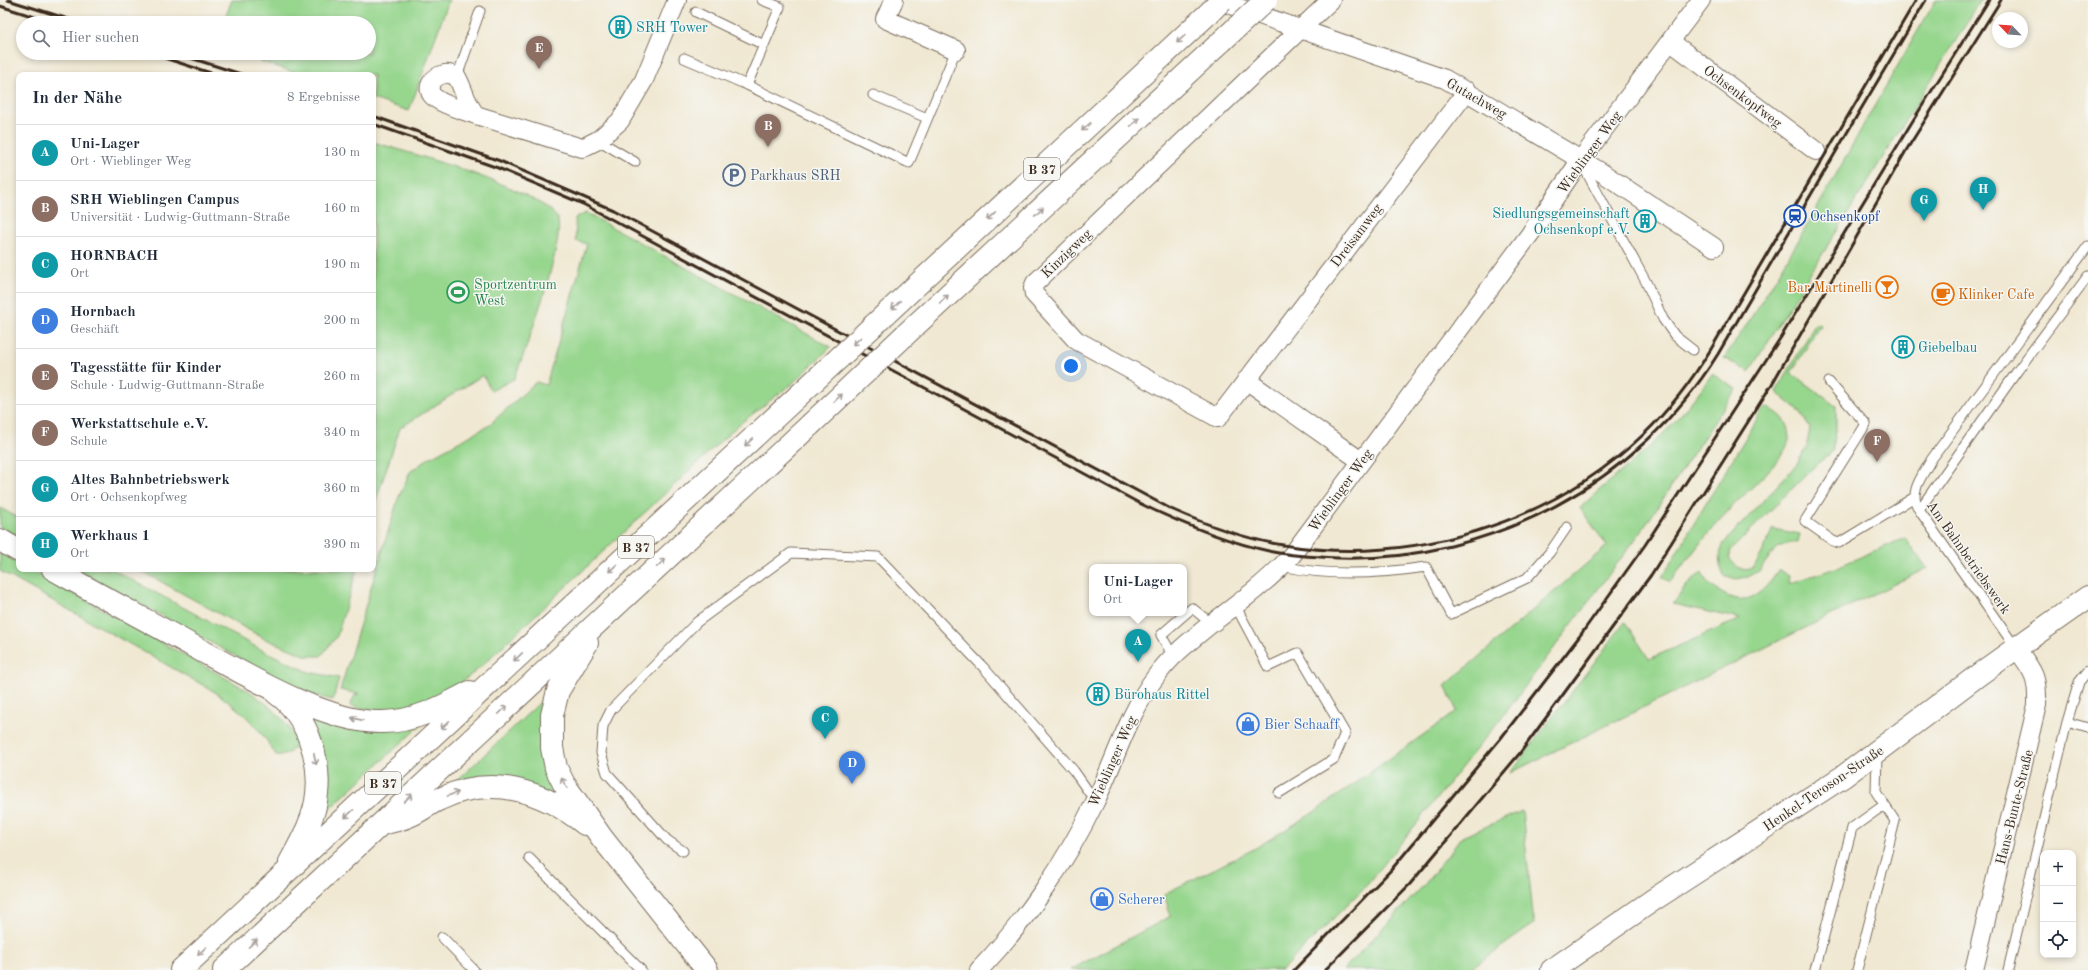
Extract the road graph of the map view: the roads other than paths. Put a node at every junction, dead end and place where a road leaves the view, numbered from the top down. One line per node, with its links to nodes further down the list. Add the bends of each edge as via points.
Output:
1 (677, 0): 21 (street, via 644,80 620,121)
2 (762, 0): 12 (lane, via 780,7)
3 (894, 0): 13 (street, via 885,19)
4 (1266, 0): 43 (main road, B 37, one-way to 4, bridge)
5 (1331, 0): 10 (street)
6 (1702, 0): 11 (street, Wieblinger Weg)
7 (1216, 4): 10 (street, Gutachweg); 48 (main road, B 37, one-way to 48, bridge)
8 (480, 11): 15 (lane)
9 (696, 12): 12 (lane)
10 (1300, 30): 17 (street, Gutachweg, via 1445,79); 29 (street, Kinzigweg, via 1039,278 1033,288 1034,294 1076,340 1218,418)
11 (1671, 42): 22 (street, Ochsenkopfweg); 23 (street, Wieblinger Weg)
12 (764, 44): 16 (lane)
13 (956, 50): 20 (lane)
14 (684, 58): 16 (lane)
15 (457, 76): 19 (street, via 467,104); 19 (street, via 446,73 434,78 430,85 430,93 448,105)
16 (748, 85): 20 (lane, via 909,163)
17 (1467, 91): 23 (street, Gutachweg); 29 (street, Dreisamweg)
18 (873, 95): 20 (lane)
19 (476, 115): 21 (street, via 582,148)
20 (927, 118)
21 (598, 140): 24 (lane)
22 (1816, 151)
23 (1580, 161): 26 (street, Gutachweg, via 1601,172); 28 (lane, via 1646,282 1663,319 1675,336); 31 (street, Wieblinger Weg, via 1526,239)
24 (635, 162)
25 (2088, 246): 32 (lane, Am Bahnbetriebswerk, via 1930,460 1914,492)
26 (1714, 247)
27 (2088, 276): 33 (lane)
28 (1693, 350)
29 (1246, 380): 31 (street)
30 (1829, 382): 32 (lane, via 1866,424 1805,521 1839,543)
31 (1361, 461): 37 (street, Wieblinger Weg)
32 (1914, 498): 33 (lane, Am Bahnbetriebswerk)
33 (1919, 510): 45 (lane, Am Bahnbetriebswerk)
34 (1567, 527): 37 (lane, via 1550,552 1527,578 1451,614 1426,567 1385,573 1335,573)
35 (0, 540): 36 (main road)
36 (16, 549)
37 (1282, 566): 40 (street, Wieblinger Weg)
38 (58, 572): 49 (main road)
39 (2088, 597): 45 (main road, Henkel-Teroson-Straße)
40 (1235, 605): 44 (street, Wieblinger Weg); 53 (lane, via 1268,667 1298,653 1345,733 1334,759)
41 (1187, 612): 44 (lane, via 1192,608)
42 (1183, 616): 46 (lane, via 1161,635)
43 (602, 618): 56 (main road, B 37, one-way to 43); 57 (main road, B 37, one-way to 43, via 564,784 556,768 552,748 552,715 558,692)
44 (1212, 624): 46 (street, Wieblinger Weg)
45 (2016, 648): 52 (main road, Henkel-Teroson-Straße); 71 (street, Hans-Bunte-Straße, via 2036,677 2037,705)
46 (1173, 656): 54 (street, Wieblinger Weg, via 1138,704)
47 (2088, 671): 50 (lane, via 2079,682)
48 (494, 680): 49 (main road, one-way to 49, via 414,718 381,722 360,720 317,707); 60 (main road, B 37, one-way to 60)
49 (265, 685): 60 (main road, one-way to 60, via 282,696 302,724 316,764 317,795 310,820 288,866)
50 (2067, 722): 51 (lane); 72 (lane)
51 (2088, 728)
52 (1877, 752): 55 (lane, via 1876,792); 68 (main road, Henkel-Teroson-Straße)
53 (1279, 793)
54 (1095, 801): 58 (lane, via 1074,771 984,668 878,557 791,553 697,622 611,710 602,726 601,753 607,773 667,840); 67 (street, Wieblinger Weg, via 1060,864 1036,899)
55 (1884, 805): 69 (lane, via 1852,828); 70 (lane, via 1894,821)
56 (379, 824): 57 (main road, one-way to 57, via 411,816 441,798 464,790 501,787 524,791 564,808); 63 (main road, B 37, one-way to 56)
57 (602, 838): 66 (main road)
58 (683, 851)
59 (529, 858): 65 (lane)
60 (272, 886): 62 (main road, B 37, one-way to 62)
61 (442, 937): 64 (lane)
62 (181, 970)
63 (224, 970)
64 (474, 970)
65 (641, 970)
66 (707, 970)
67 (979, 970)
68 (1552, 970)
69 (1815, 970)
70 (1857, 970)
71 (1974, 970)
72 (2008, 970)

